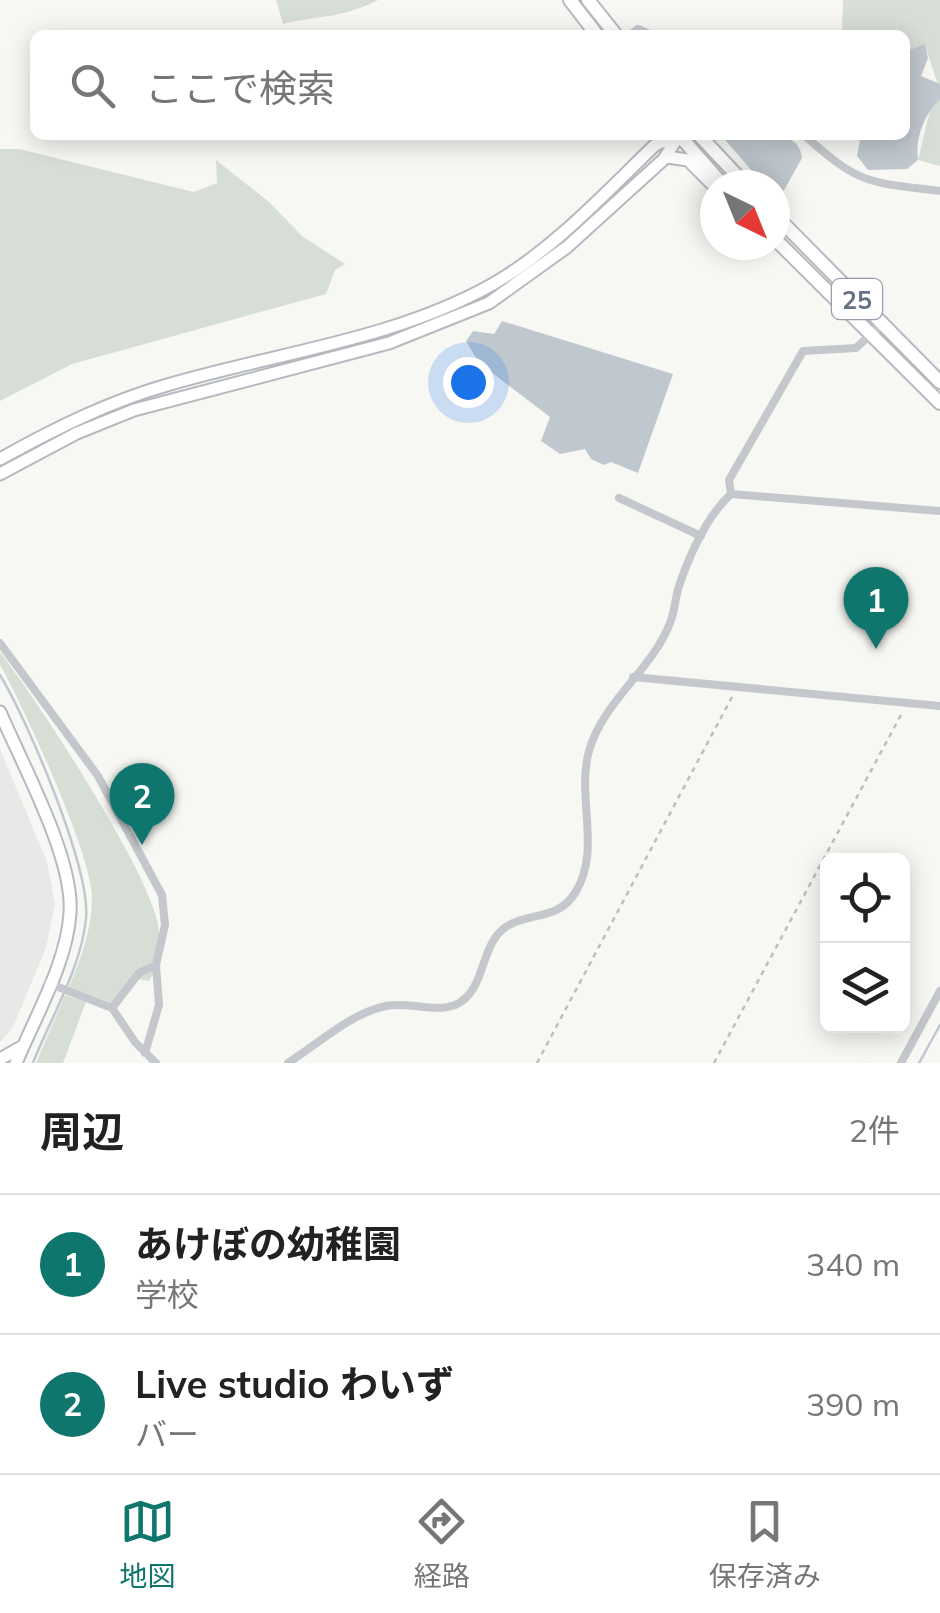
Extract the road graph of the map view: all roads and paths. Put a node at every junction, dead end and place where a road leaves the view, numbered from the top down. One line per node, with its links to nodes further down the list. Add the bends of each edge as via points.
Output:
1 (570, 0): 3 (main road)
2 (585, 0): 4 (main road); 5 (main road)
3 (593, 30)
4 (605, 30)
5 (612, 30)
6 (658, 140): 22 (street, via 543,249 456,303 122,399)
7 (676, 140): 11 (street)
8 (684, 140): 12 (main road)
9 (700, 140): 13 (main road)
10 (810, 140): 15 (street, via 845,172 870,182)
11 (664, 159): 14 (street, via 682,156); 23 (street, via 551,260 462,316 389,343 134,410)
12 (710, 170)
13 (731, 170)
14 (700, 173)
15 (940, 191)
16 (790, 229): 18 (main road, 25)
17 (790, 254): 19 (main road, 25)
18 (882, 324): 19 (street); 20 (main road, 25)
19 (869, 335): 21 (main road, 25); 24 (street, via 856,348 802,350 729,480)
20 (940, 382)
21 (940, 402)
22 (0, 458)
23 (0, 474)
24 (730, 494): 26 (street); 27 (street)
25 (619, 498): 27 (street)
26 (940, 511)
27 (701, 536): 29 (street, via 670,625)
28 (0, 643): 34 (street, via 98,776 162,895 165,925)
29 (633, 677): 30 (street); 43 (street, via 596,729 587,754 588,848 578,890 564,907 509,925 494,940 473,991 454,1006 388,1005 362,1014)
30 (738, 687): 31 (street); 44 (path)
31 (907, 703): 32 (street); 45 (path)
32 (940, 706)
33 (0, 712): 35 (street, via 66,872 70,913)
34 (156, 965): 37 (street, via 139,973); 39 (street, via 159,1005)
35 (48, 983): 37 (street); 38 (street)
36 (940, 991): 46 (street)
37 (112, 1008): 39 (street)
38 (23, 1046): 40 (street); 41 (street)
39 (145, 1052): 42 (street)
40 (0, 1059)
41 (16, 1063)
42 (156, 1063)
43 (288, 1063)
44 (537, 1063)
45 (714, 1063)
46 (901, 1063)

